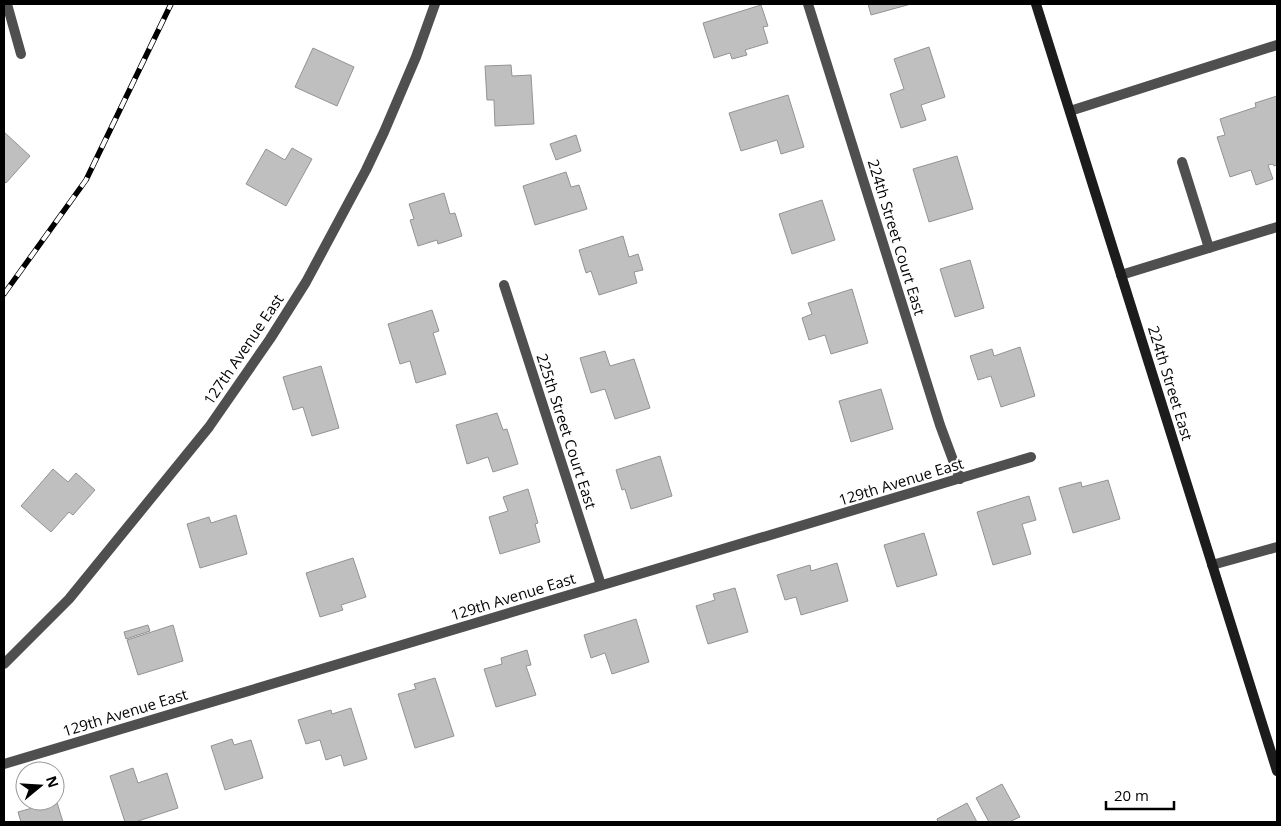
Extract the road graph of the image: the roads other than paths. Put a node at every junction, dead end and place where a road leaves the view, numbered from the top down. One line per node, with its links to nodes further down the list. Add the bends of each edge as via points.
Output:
1 (7, 4): 6 (street)
2 (435, 4): 18 (street, 127th Avenue East, via 416,57 366,170 306,282 270,339 209,427 69,599)
3 (808, 4): 14 (street, 224th Street Court East, via 940,425)
4 (1036, 4): 7 (main road, 224th Street East)
5 (1277, 45): 7 (street)
6 (21, 54)
7 (1070, 111): 11 (main road, 224th Street East)
8 (1182, 162): 10 (street)
9 (1277, 228): 10 (street)
10 (1209, 248): 11 (street)
11 (1121, 275): 16 (main road, 224th Street East)
12 (504, 285): 17 (street, 225th Street Court East)
13 (1031, 457): 14 (street, 129th Avenue East)
14 (960, 479): 17 (street, 129th Avenue East)
15 (1277, 547): 16 (street)
16 (1212, 565): 20 (main road, 224th Street East)
17 (601, 585): 19 (street, 129th Avenue East)
18 (4, 664)
19 (4, 764)
20 (1277, 772)

